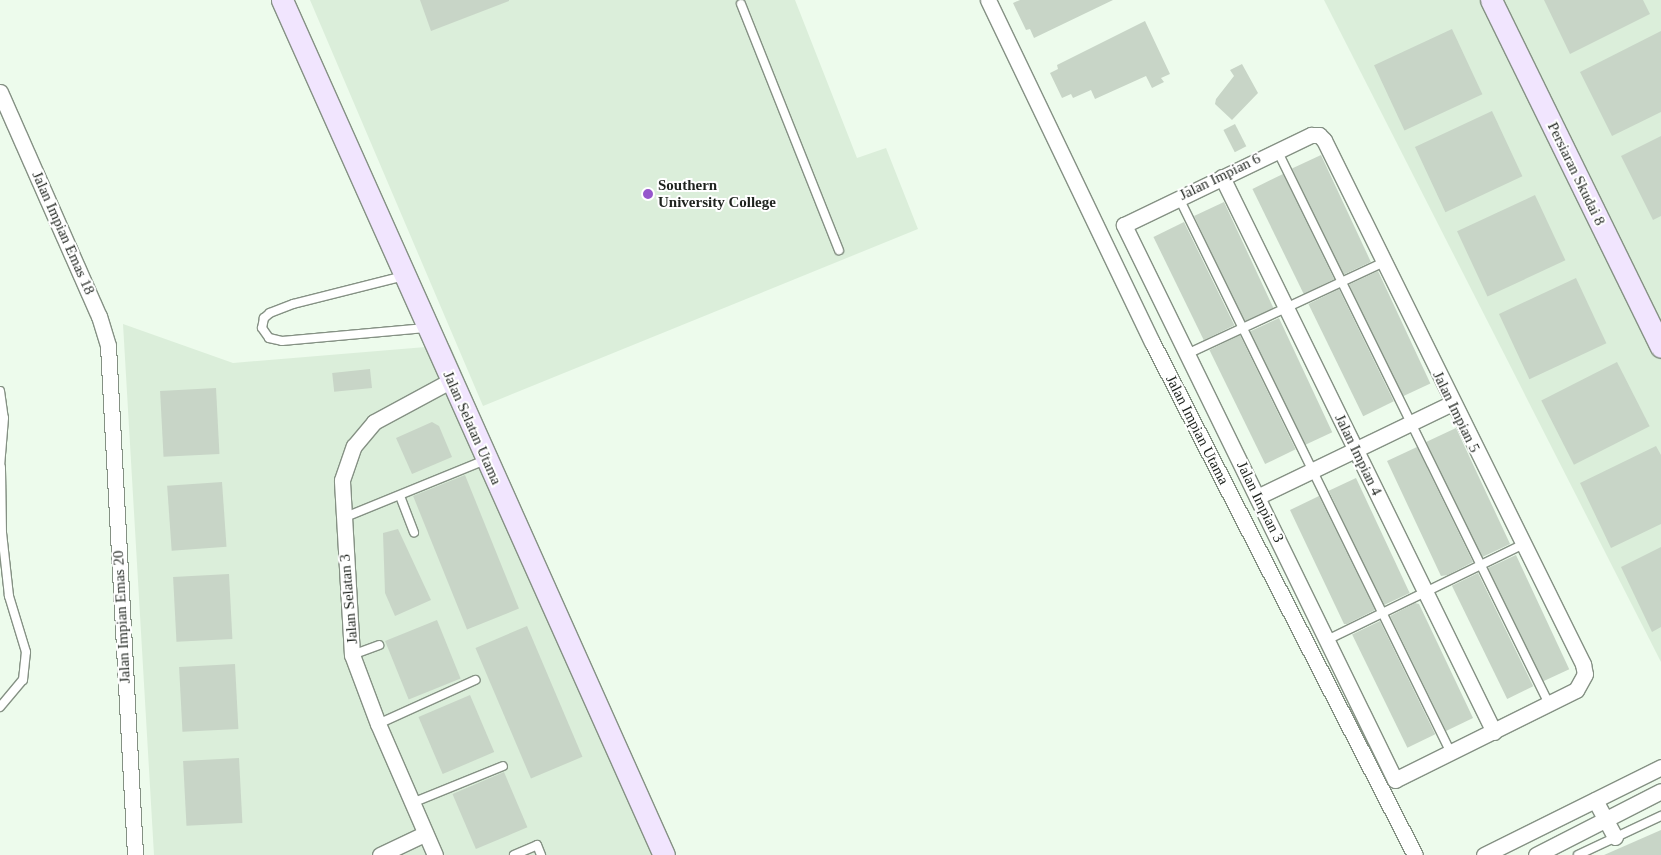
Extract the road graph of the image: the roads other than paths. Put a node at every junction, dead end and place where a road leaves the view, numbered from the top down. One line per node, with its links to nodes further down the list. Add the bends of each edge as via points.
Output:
1 (282, 0): 13 (street, Jalan Selatan Utama)
2 (988, 0): 61 (street, Jalan Impian Utama, via 1152,342)
3 (1491, 0): 18 (street, Persiaran Skudai 8)
4 (741, 4): 11 (lane)
5 (0, 92): 20 (street, Jalan Impian Emas 18, via 100,316 108,346)
6 (1319, 135): 7 (street, Jalan Impian 6); 12 (street, Jalan Impian 5)
7 (1277, 150): 8 (street, Jalan Impian 6); 14 (lane)
8 (1222, 177): 9 (street, Jalan Impian 6); 15 (street, Jalan Impian 4)
9 (1179, 198): 10 (street, Jalan Impian 6); 17 (lane)
10 (1124, 225): 19 (street, Jalan Impian 3)
11 (839, 250)
12 (1382, 263): 14 (lane); 23 (street, Jalan Impian 5)
13 (405, 276): 16 (street, Jalan Selatan Utama); 16 (lane, via 270,312 264,318 262,328 269,338 282,341)
14 (1341, 282): 15 (lane); 24 (lane)
15 (1286, 308): 17 (lane); 25 (street, Jalan Impian 4)
16 (427, 328): 21 (street, Jalan Selatan Utama)
17 (1242, 328): 19 (lane); 28 (lane)
18 (1661, 347)
19 (1187, 354): 30 (street, Jalan Impian 3)
20 (108, 378): 55 (street, Jalan Impian Emas 20)
21 (450, 381): 26 (street, Jalan Selatan Utama); 31 (street, Jalan Selatan 3, via 381,418 358,441 342,480)
22 (0, 391): 27 (lane, via 4,418)
23 (1452, 403): 24 (street); 33 (street, Jalan Impian 5)
24 (1411, 423): 25 (street); 34 (lane)
25 (1355, 450): 28 (street); 35 (street, Jalan Impian 4)
26 (485, 460): 29 (lane); 60 (street, Jalan Selatan Utama)
27 (1, 467): 42 (lane, via 2,533 9,596 26,652 24,680)
28 (1312, 470): 30 (street); 36 (lane)
29 (400, 496): 31 (lane); 32 (lane)
30 (1257, 497): 37 (street, Jalan Impian 3)
31 (343, 518): 39 (street, Jalan Selatan 3)
32 (414, 532)
33 (1522, 545): 34 (lane); 41 (street, Jalan Impian 5, via 1583,664 1585,674 1576,690)
34 (1480, 566): 35 (lane); 41 (lane)
35 (1425, 592): 36 (lane); 44 (street, Jalan Impian 4)
36 (1382, 613): 37 (lane); 45 (lane)
37 (1327, 640): 45 (street, Jalan Impian 3, via 1395,780)
38 (379, 645): 39 (lane)
39 (352, 655): 43 (street, Jalan Selatan 3)
40 (475, 680): 43 (lane)
41 (1549, 704): 44 (street)
42 (0, 707)
43 (378, 724): 50 (street, Jalan Selatan 3)
44 (1494, 732): 45 (street)
45 (1451, 753)
46 (503, 766): 50 (lane)
47 (1661, 767): 49 (street)
48 (1661, 791): 52 (street)
49 (1595, 800): 52 (street); 62 (street)
50 (412, 803): 53 (street, Jalan Selatan 3)
51 (1661, 816): 54 (lane)
52 (1605, 820): 54 (street); 63 (street)
53 (424, 834): 56 (street); 57 (street, Jalan Selatan 3)
54 (1615, 837): 64 (lane)
55 (135, 855)
56 (380, 855)
57 (435, 855)
58 (514, 855): 59 (lane, via 537,845)
59 (541, 855)
60 (664, 855)
61 (1415, 855)
62 (1484, 855)
63 (1536, 855)
64 (1578, 855)

